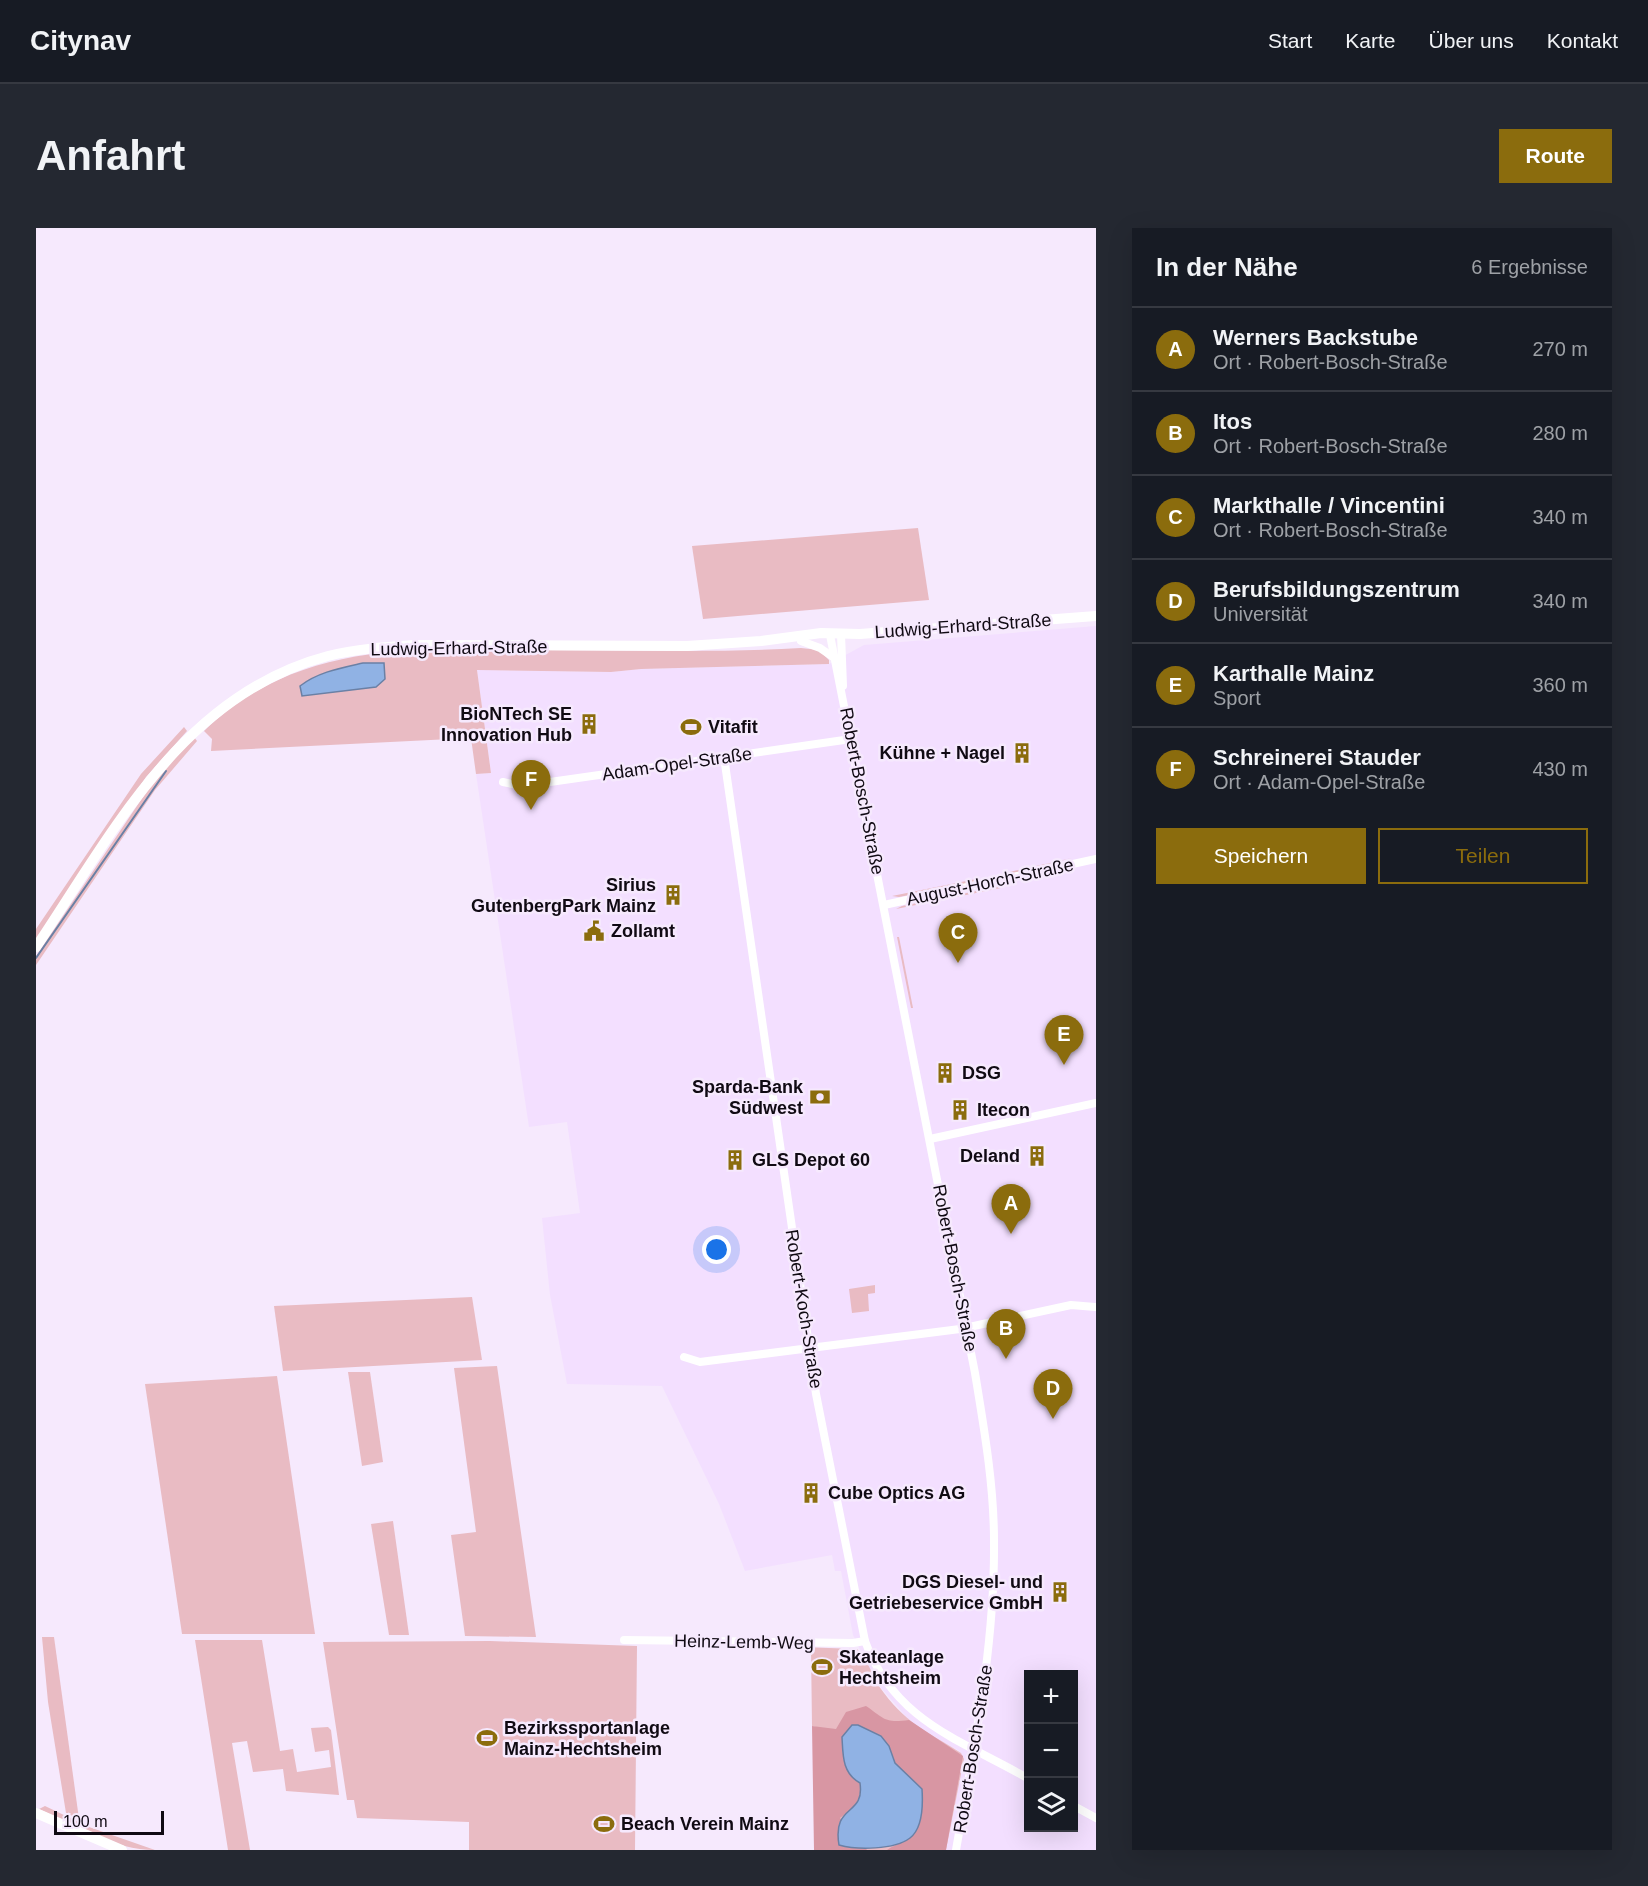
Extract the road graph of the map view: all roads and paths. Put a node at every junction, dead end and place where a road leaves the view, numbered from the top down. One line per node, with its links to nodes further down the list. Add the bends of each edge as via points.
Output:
1 (1096, 616): 2 (main road, Ludwig-Erhard-Straße)
2 (836, 635): 3 (main road, Ludwig-Erhard-Straße, via 780,636); 4 (main road, Ludwig-Erhard-Straße); 5 (street, Robert-Bosch-Straße); 6 (street, Robert-Bosch-Straße, via 844,670)
3 (761, 641): 4 (main road, Ludwig-Erhard-Straße); 12 (main road, Ludwig-Erhard-Straße, via 687,646 414,645 350,652 297,667 224,706 176,748 130,806)
4 (801, 641): 5 (street)
5 (833, 657): 6 (street, Robert-Bosch-Straße)
6 (843, 690): 7 (street, Robert-Bosch-Straße)
7 (851, 739): 8 (street, Adam-Opel-Straße); 11 (street, Robert-Bosch-Straße)
8 (724, 757): 9 (street, Adam-Opel-Straße, via 522,786); 17 (street, Robert-Koch-Straße)
9 (503, 782)
10 (1096, 859): 11 (street, August-Horch-Straße)
11 (884, 905): 14 (street, Robert-Bosch-Straße)
12 (36, 947)
13 (1096, 1103): 14 (street)
14 (930, 1139): 16 (street, Robert-Bosch-Straße)
15 (1095, 1307): 16 (street, via 1071,1305)
16 (967, 1327): 17 (street); 21 (street, Robert-Bosch-Straße, via 985,1436 994,1540 989,1653)
17 (810, 1347): 18 (street, via 700,1362); 20 (street, Robert-Koch-Straße)
18 (684, 1357)
19 (624, 1640): 20 (street, Heinz-Lemb-Weg)
20 (865, 1641): 21 (street, Robert-Koch-Straße, via 883,1678 904,1705 928,1724)
21 (974, 1750): 22 (street, Robert-Koch-Straße); 27 (street, Robert-Bosch-Straße)
22 (1027, 1778)
23 (1078, 1808): 25 (street)
24 (36, 1813): 26 (main road)
25 (1096, 1818)
26 (122, 1850)
27 (956, 1850)

